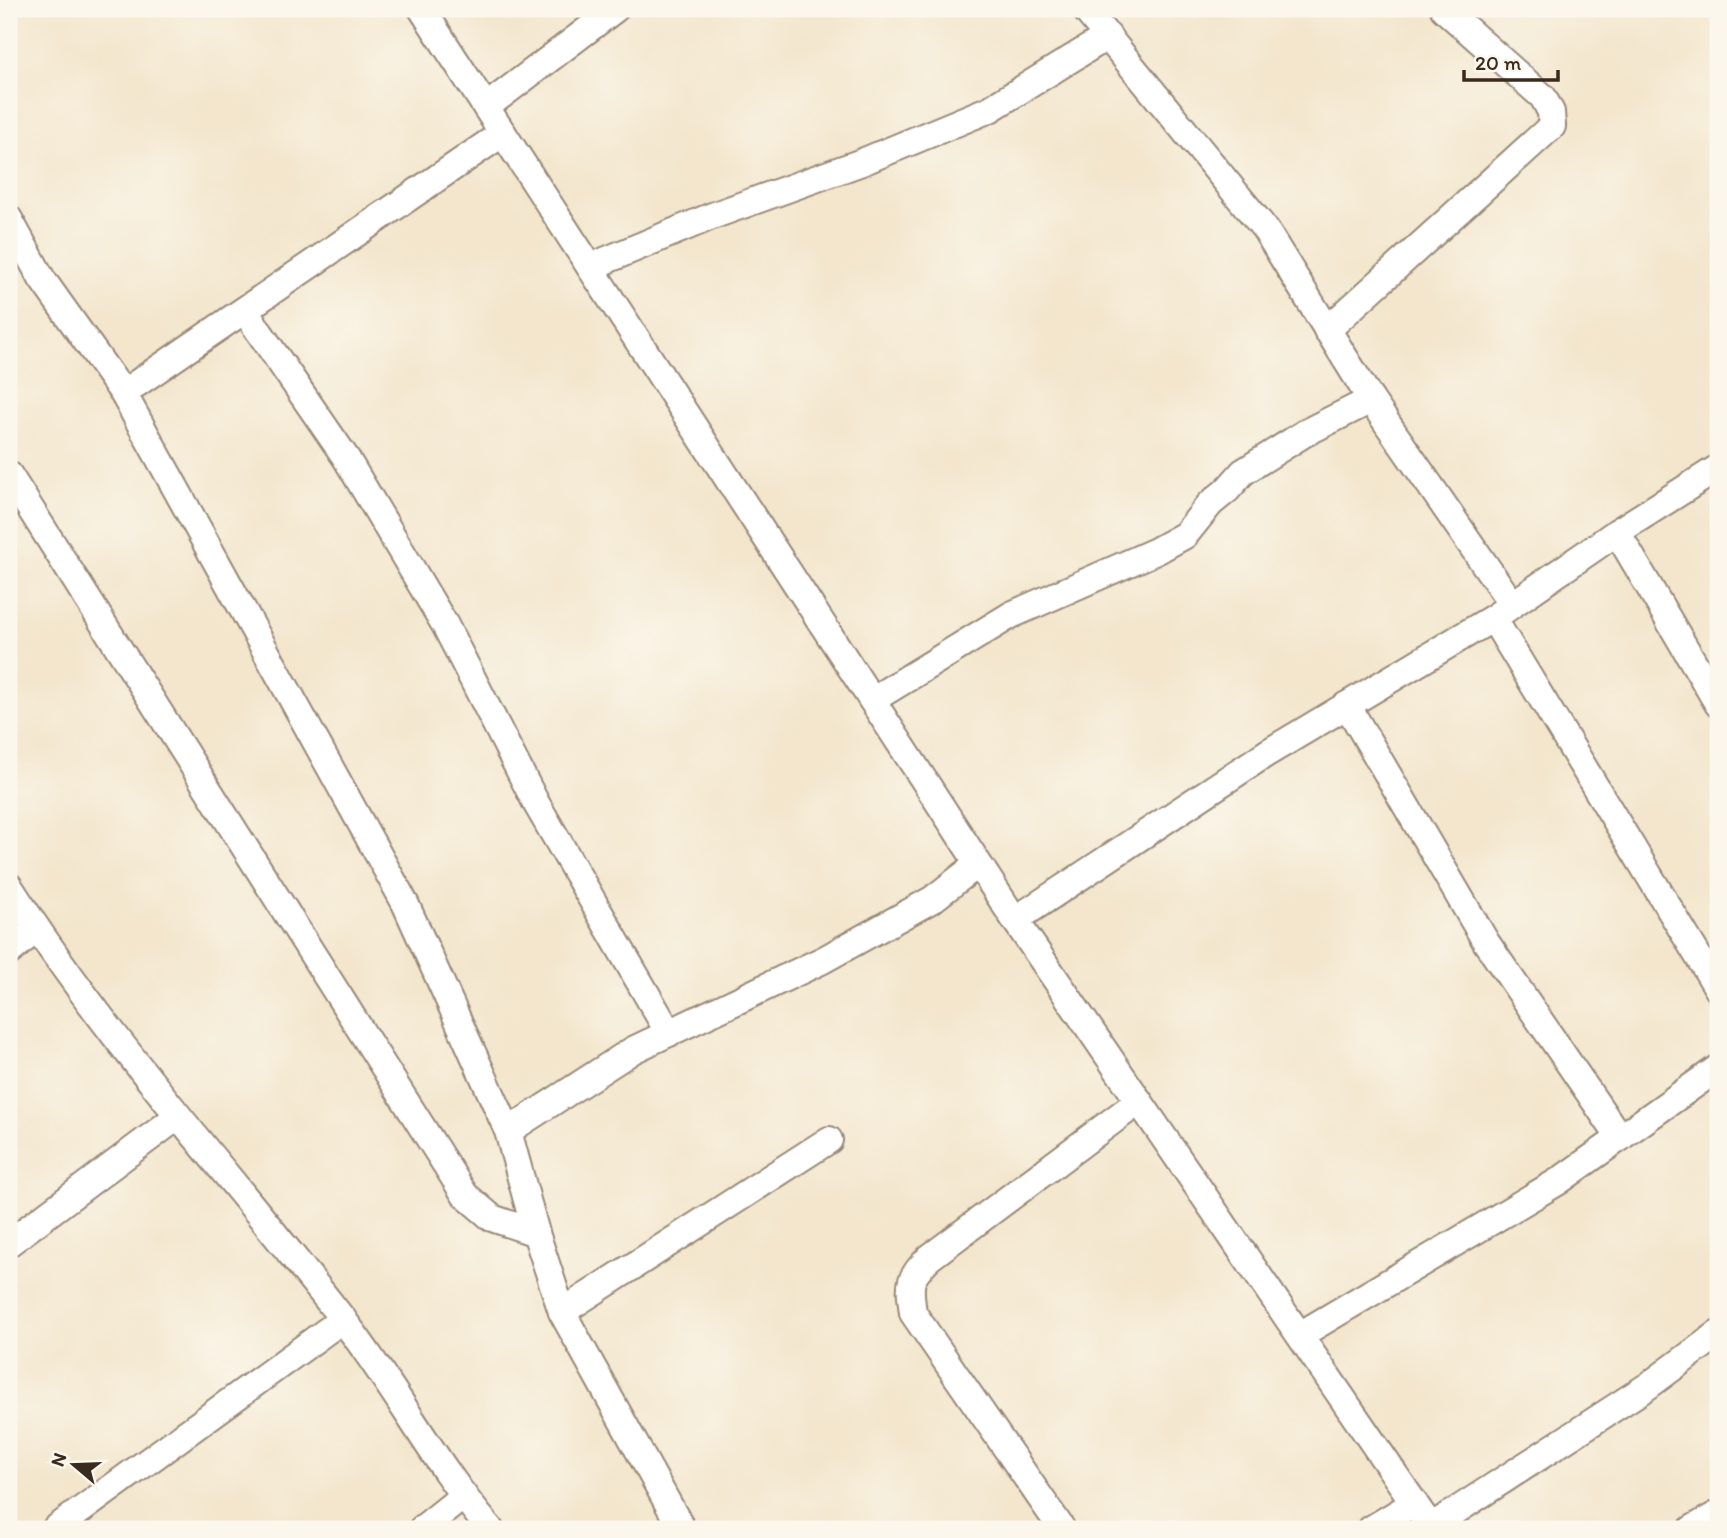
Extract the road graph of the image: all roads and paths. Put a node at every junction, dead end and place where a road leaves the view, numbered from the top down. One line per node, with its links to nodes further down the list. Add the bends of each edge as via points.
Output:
1 (422, 9): 6 (street)
2 (615, 9): 6 (street)
3 (1085, 9): 5 (street)
4 (1444, 9): 11 (street, via 1543,97 1552,126)
5 (1108, 36): 9 (street, via 990,108); 11 (street, via 1265,229)
6 (486, 107): 7 (street)
7 (503, 133): 9 (street); 10 (street)
8 (9, 219): 12 (street, via 42,279)
9 (590, 267): 18 (street)
10 (245, 311): 12 (street); 27 (street, via 346,458 445,625 536,803)
11 (1327, 330): 13 (street)
12 (123, 393): 31 (street, via 405,902)
13 (1371, 400): 17 (street); 18 (street, via 1243,472 1185,535 1011,615)
14 (1718, 468): 16 (street)
15 (9, 475): 34 (street, via 452,1177 492,1218)
16 (1617, 533): 17 (street); 19 (street)
17 (1503, 611): 20 (street); 26 (street)
18 (872, 700): 21 (street)
19 (1718, 704)
20 (1347, 705): 23 (street); 32 (street, via 1486,942)
21 (978, 864): 23 (street); 27 (street, via 933,899 835,953)
22 (9, 886): 24 (street)
23 (1015, 920): 29 (street)
24 (36, 929): 25 (street); 30 (street)
25 (9, 952)
26 (1718, 989)
27 (669, 1033): 31 (street, via 633,1050)
28 (1718, 1068): 32 (street)
29 (1139, 1101): 39 (street); 48 (street, via 929,1258 912,1276 913,1313)
30 (177, 1117): 35 (street); 37 (street)
31 (508, 1131): 34 (street)
32 (1620, 1138): 39 (street, via 1559,1181)
33 (829, 1140): 36 (street)
34 (536, 1233): 36 (street)
35 (9, 1243)
36 (562, 1312): 47 (street)
37 (343, 1319): 40 (street); 44 (street)
38 (1718, 1334): 43 (street, via 1648,1386)
39 (1300, 1335): 41 (street)
40 (462, 1497): 45 (street); 46 (street)
41 (1414, 1503): 43 (street); 49 (street)
42 (1718, 1514): 50 (street)
43 (1432, 1528)
44 (55, 1529)
45 (422, 1529)
46 (491, 1529)
47 (682, 1529)
48 (1062, 1529)
49 (1371, 1529)
50 (1692, 1529)

